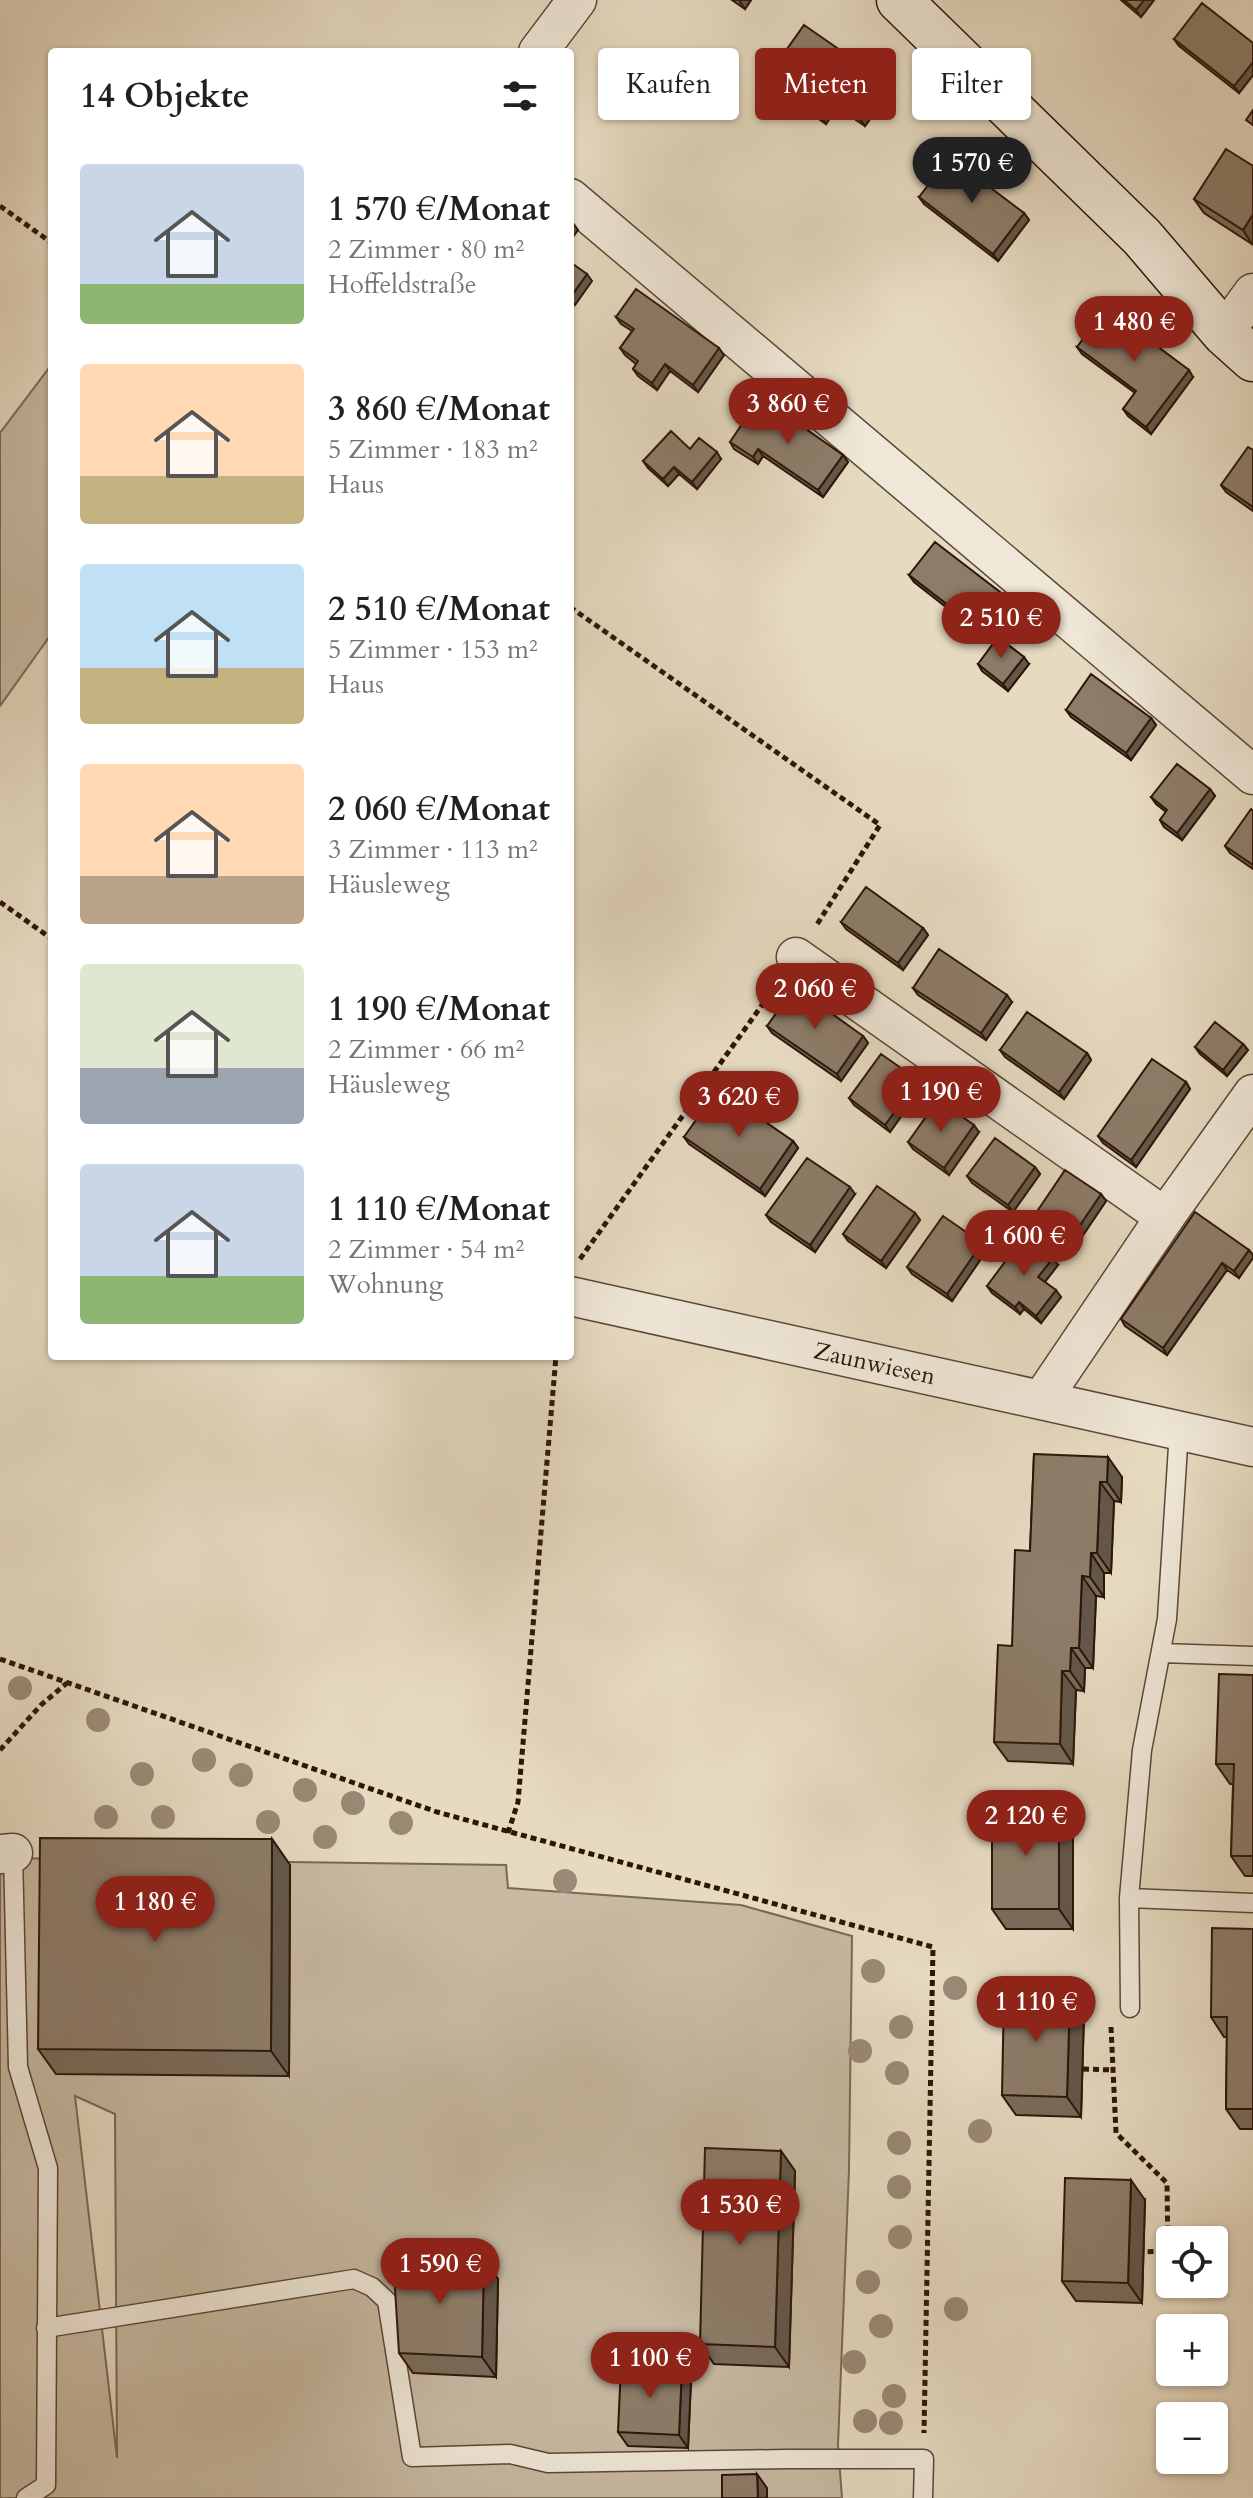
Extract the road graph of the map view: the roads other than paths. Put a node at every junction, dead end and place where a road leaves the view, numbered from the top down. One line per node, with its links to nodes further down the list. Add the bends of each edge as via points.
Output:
1 (577, 0): 3 (street)
2 (899, 0): 6 (street, via 1142,237)
3 (541, 48)
4 (574, 201): 7 (street)
5 (1253, 293): 6 (street)
6 (1239, 346)
7 (1253, 775)
8 (796, 957): 10 (street)
9 (1253, 1094): 10 (street)
10 (1165, 1217): 12 (street)
11 (574, 1279): 12 (street, Zaunwiesen)
12 (1042, 1399): 13 (street, Zaunwiesen)
13 (1179, 1431): 14 (street, Zaunwiesen); 15 (lane)
14 (1253, 1447)
15 (1161, 1653): 16 (lane); 18 (lane, via 1142,1750)
16 (1253, 1656)
17 (6, 1854): 21 (lane, via 18,2067 48,2168)
18 (1129, 1898): 19 (lane); 20 (lane)
19 (1253, 1903)
20 (1130, 2008)
21 (46, 2328): 22 (lane, via 46,2485); 23 (lane, via 354,2279 387,2301 412,2457 510,2454 548,2463 924,2459)
22 (26, 2498)
23 (923, 2498)

